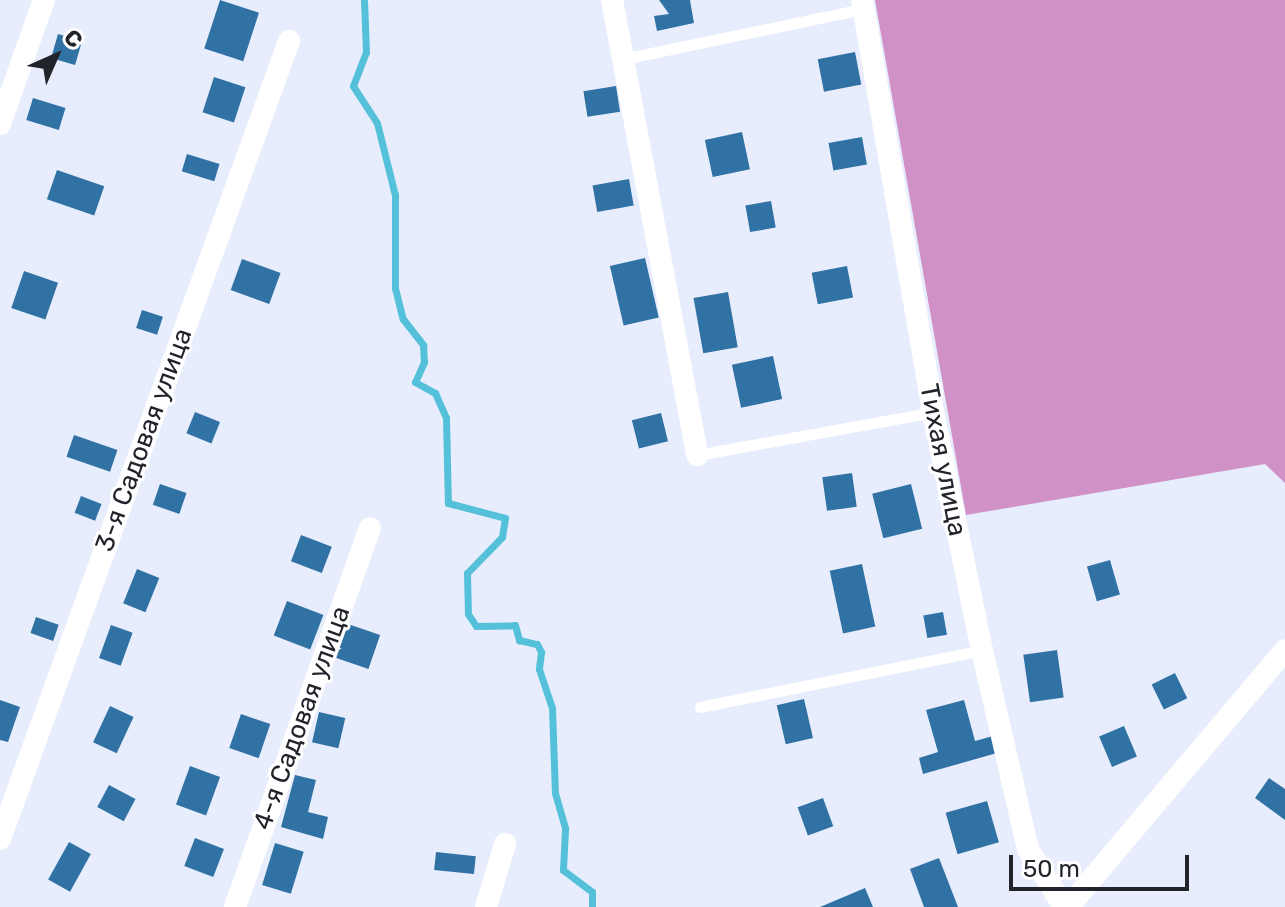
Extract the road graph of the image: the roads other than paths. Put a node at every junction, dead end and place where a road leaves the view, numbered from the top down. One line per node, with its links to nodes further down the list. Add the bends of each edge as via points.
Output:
1 (44, 0): 6 (street)
2 (612, 0): 5 (street)
3 (862, 4): 5 (lane); 7 (street, Тихая улица)
4 (289, 41): 13 (street, 3-я Садовая улица)
5 (623, 59): 8 (street)
6 (0, 124)
7 (933, 412): 8 (lane); 10 (street, Тихая улица)
8 (697, 455)
9 (370, 528): 15 (street, 4-я Садовая улица)
10 (982, 650): 12 (lane); 17 (street, Тихая улица, via 1028,849)
11 (1285, 650): 17 (street)
12 (700, 707)
13 (0, 839)
14 (505, 844): 16 (street)
15 (235, 907)
16 (486, 907)
17 (1066, 907)

